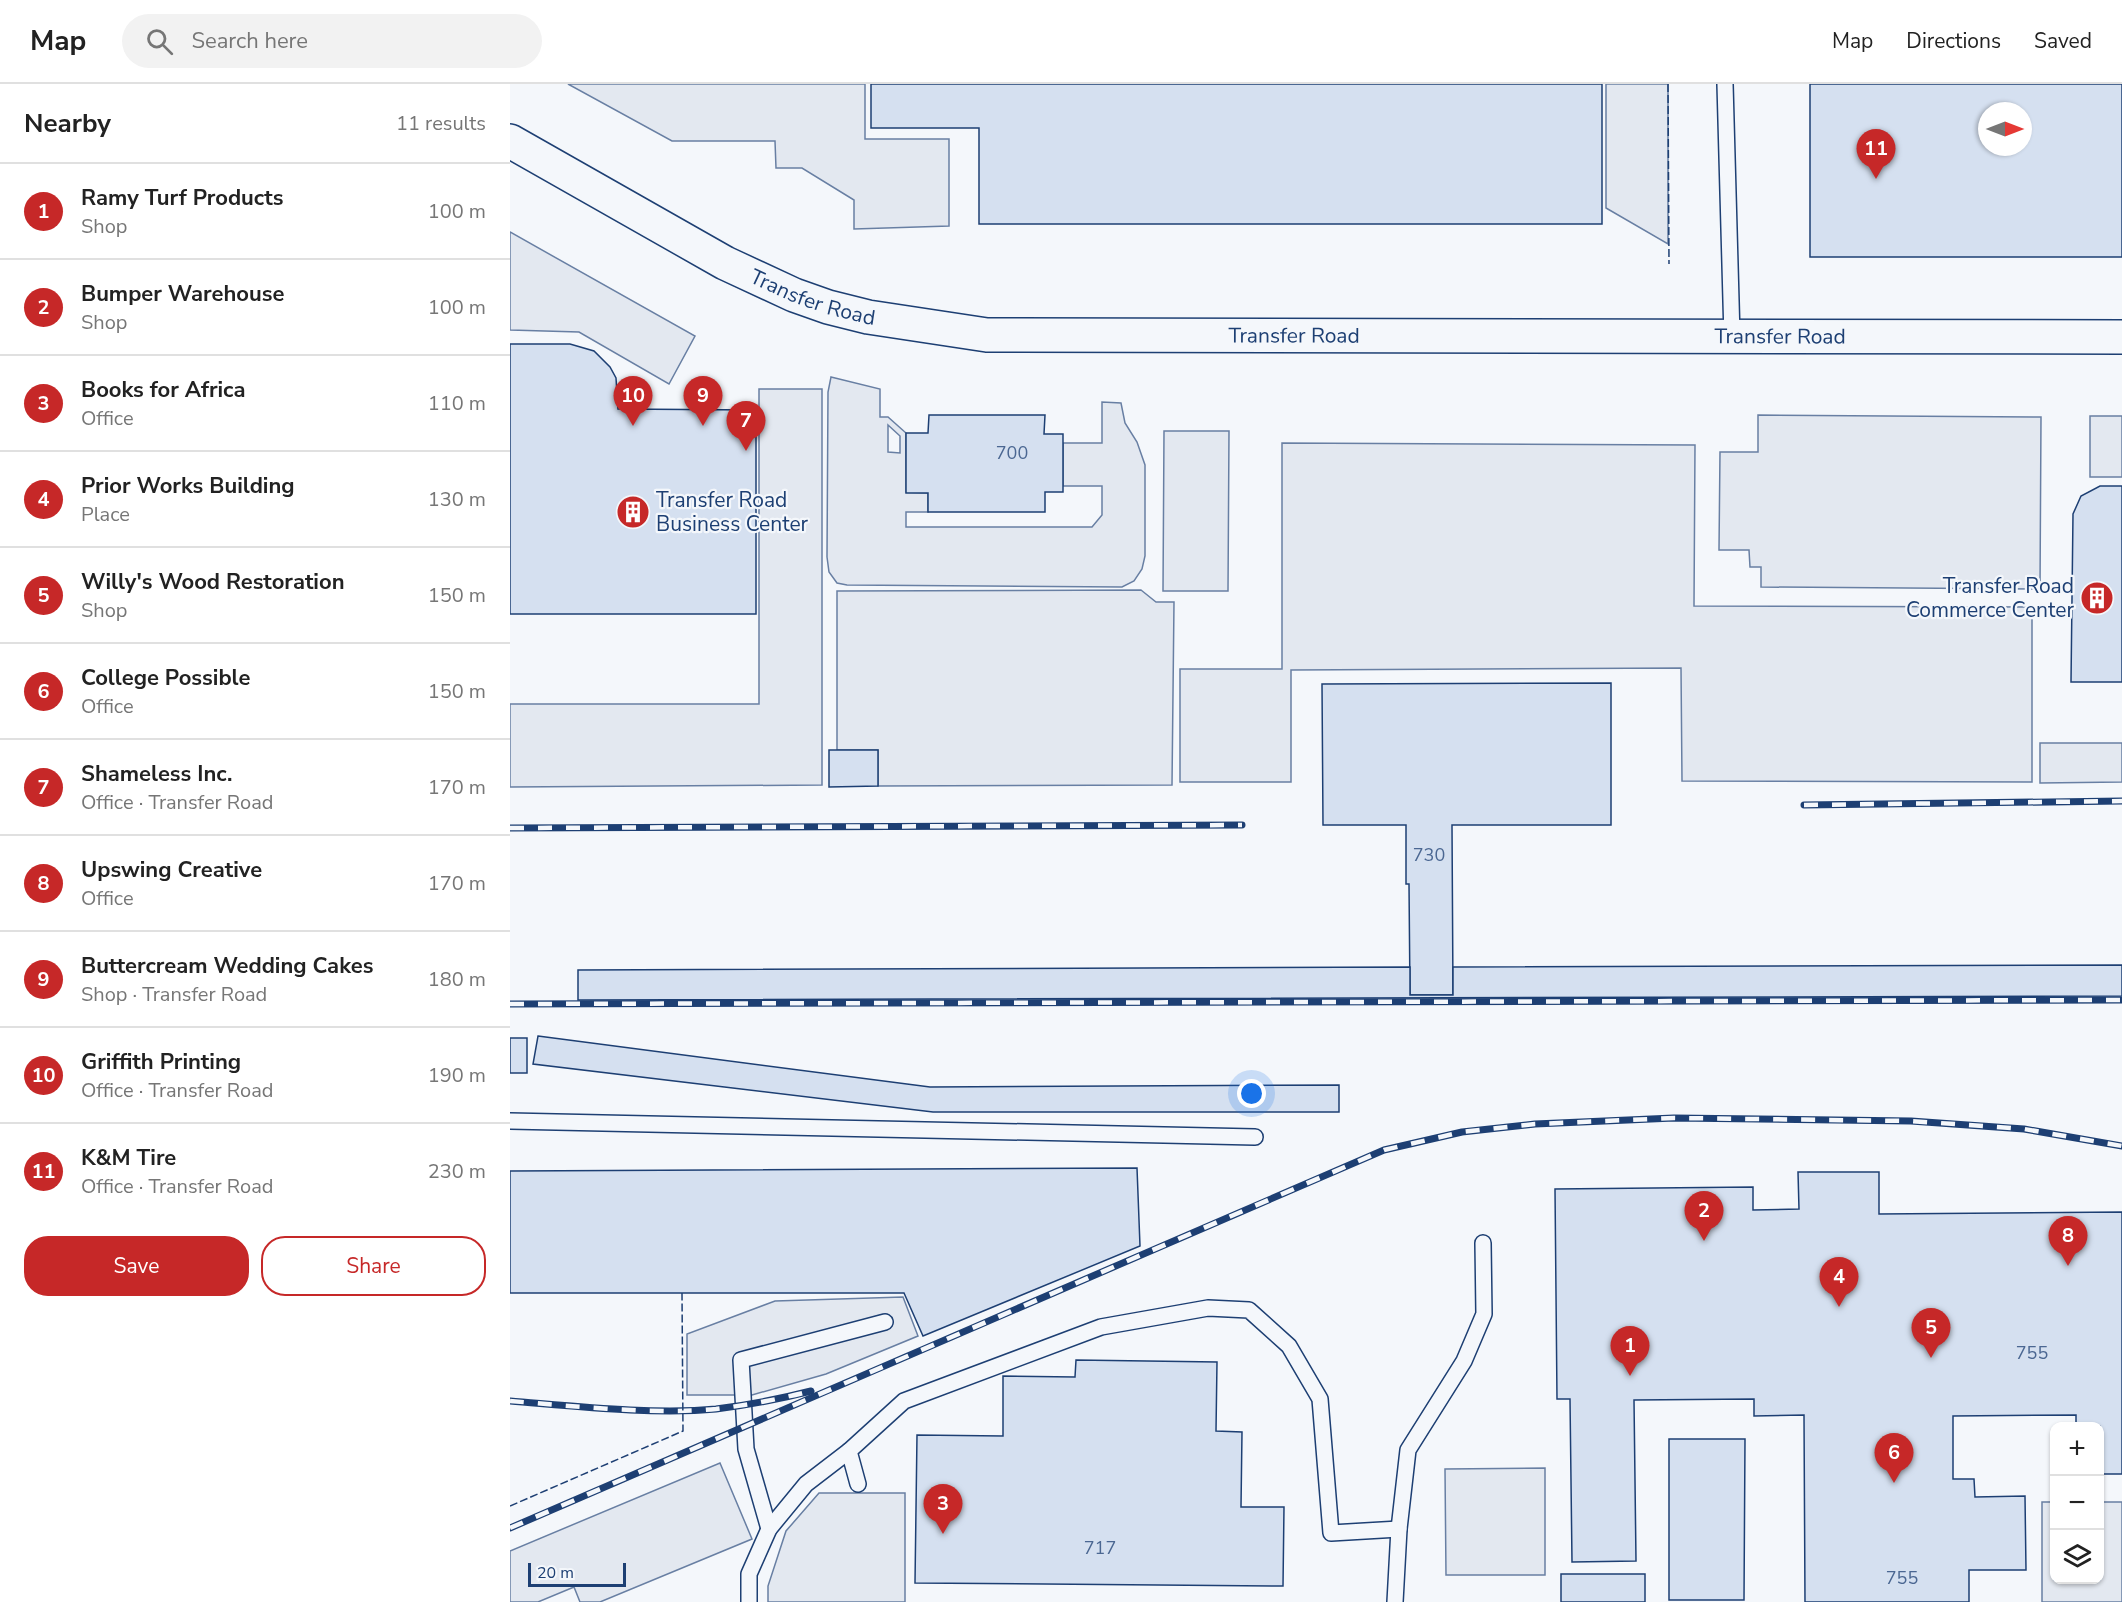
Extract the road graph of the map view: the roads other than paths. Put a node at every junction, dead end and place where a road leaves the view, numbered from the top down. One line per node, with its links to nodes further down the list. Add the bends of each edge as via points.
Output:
1 (1725, 84): 3 (lane)
2 (510, 141): 3 (main road, Transfer Road, via 725,263 794,295 828,308 928,327 999,335)
3 (1732, 337): 4 (main road, Transfer Road)
4 (2122, 337)
5 (510, 1121): 6 (lane)
6 (1255, 1137)
7 (1483, 1243): 12 (lane, via 1484,1314 1464,1361 1408,1450)
8 (885, 1322): 11 (lane, via 741,1360 747,1449)
9 (849, 1451): 10 (lane); 11 (lane, via 806,1484); 12 (lane, via 904,1401 1101,1327 1208,1308 1249,1310 1290,1346 1320,1399 1331,1533)
10 (858, 1484)
11 (769, 1529): 13 (lane, via 749,1574)
12 (1399, 1530): 14 (lane)
13 (749, 1602)
14 (1395, 1602)

